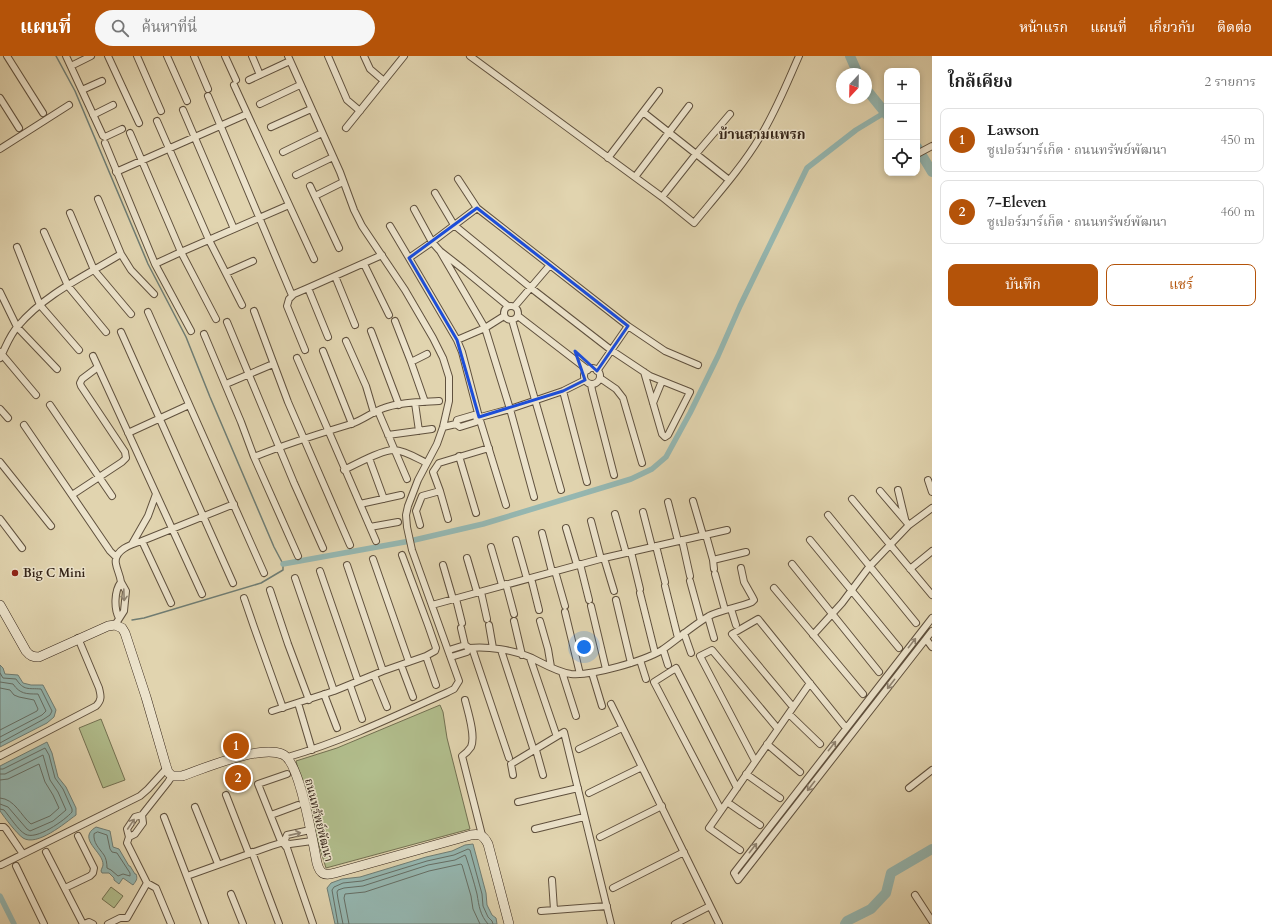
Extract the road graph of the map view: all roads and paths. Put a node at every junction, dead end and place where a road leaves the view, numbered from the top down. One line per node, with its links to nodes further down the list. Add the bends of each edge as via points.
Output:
1 (7, 56): 37 (street)
2 (66, 56): 16 (street)
3 (91, 56): 16 (street)
4 (108, 56): 42 (street)
5 (137, 56): 34 (street)
6 (167, 56): 27 (street)
7 (194, 56): 22 (street)
8 (225, 56): 38 (street)
9 (252, 56): 17 (street)
10 (328, 56): 35 (street, via 348,100)
11 (364, 56): 20 (street, via 370,69)
12 (404, 56): 20 (street)
13 (470, 56): 60 (street)
14 (799, 56): 66 (street, via 769,122 744,161)
15 (289, 58): 17 (street); 21 (street)
16 (71, 66): 23 (street)
17 (260, 75): 18 (street)
18 (249, 80)
19 (102, 81): 23 (street)
20 (384, 81): 35 (street)
21 (300, 85): 28 (street); 32 (street)
22 (208, 89)
23 (82, 90): 40 (street)
24 (659, 91): 36 (street)
25 (208, 96): 43 (street)
26 (0, 98): 44 (street)
27 (187, 101)
28 (260, 104)
29 (69, 105): 54 (street)
30 (114, 105): 40 (street)
31 (689, 106): 50 (street)
32 (311, 109): 45 (street); 49 (street)
33 (183, 110): 51 (street)
34 (161, 111)
35 (360, 111): 46 (street)
36 (643, 112): 50 (street); 60 (street)
37 (43, 113)
38 (247, 114): 43 (street); 73 (street)
39 (730, 114): 58 (street)
40 (93, 115): 47 (street, via 105,137)
41 (157, 121): 55 (street)
42 (139, 123)
43 (220, 126): 51 (street); 77 (street)
44 (19, 128)
45 (271, 128)
46 (346, 128)
47 (122, 129)
48 (130, 133): 61 (street)
49 (322, 133): 56 (street); 59 (street)
50 (668, 133): 58 (street); 64 (street)
51 (194, 137): 55 (street); 80 (street)
52 (105, 143): 62 (street)
53 (932, 146): 57 (street)
54 (0, 149)
55 (169, 149): 61 (street); 82 (street)
56 (282, 152)
57 (920, 153)
58 (696, 154): 66 (street); 71 (street)
59 (333, 157): 63 (street); 67 (street)
60 (608, 158): 64 (street)
61 (142, 161): 62 (street); 87 (street)
62 (116, 172): 93 (street)
63 (296, 175)
64 (635, 177): 71 (street)
65 (458, 179): 74 (street)
66 (728, 180): 71 (street, via 694,223)
67 (343, 182): 70 (street); 89 (street, via 362,226)
68 (310, 186): 70 (street)
69 (435, 193): 78 (street)
70 (315, 196): 85 (street)
71 (662, 197)
72 (98, 199): 88 (street)
73 (289, 205): 77 (street); 91 (street)
74 (477, 208): 78 (street); 95 (street)
75 (414, 210): 83 (street)
76 (70, 213): 97 (street)
77 (259, 218): 80 (street); 106 (street, via 289,289)
78 (454, 225): 83 (street); 103 (street)
79 (390, 226): 90 (street)
80 (234, 229): 82 (street)
81 (44, 232): 101 (street)
82 (209, 240): 87 (street); 98 (street)
83 (432, 242): 86 (street); 90 (street)
84 (17, 247): 107 (street)
85 (339, 248)
86 (440, 251): 96 (street); 99 (street)
87 (181, 252): 93 (street); 116 (street)
88 (121, 254): 97 (street); 105 (street, via 131,270)
89 (382, 255): 94 (street); 171 (street, via 426,326 444,362 450,389)
90 (409, 258): 129 (street)
91 (314, 260)
92 (253, 261): 98 (street)
93 (155, 264): 123 (street)
94 (364, 264): 100 (street); 113 (street)
95 (550, 265): 103 (street); 120 (street)
96 (463, 269): 99 (street); 109 (street)
97 (94, 270): 101 (street); 112 (street)
98 (226, 273): 108 (street)
99 (453, 275): 122 (street)
100 (335, 276): 102 (street); 119 (street)
101 (68, 286): 107 (street); 125 (street)
102 (308, 288): 106 (street); 128 (street)
103 (531, 288): 109 (street); 133 (street)
104 (0, 292): 121 (street)
105 (154, 294)
106 (294, 294): 132 (street, via 289,298 287,306)
107 (40, 305): 121 (street); 131 (street)
108 (242, 305)
109 (511, 306): 114 (street, via 504,312); 115 (street, via 518,310)
110 (254, 311): 140 (street)
111 (148, 312): 161 (street)
112 (131, 314)
113 (389, 315)
114 (504, 316): 115 (street, via 508,320); 122 (street)
115 (515, 318): 144 (street); 156 (street)
116 (216, 319)
117 (395, 321): 139 (street)
118 (227, 322): 147 (street)
119 (355, 325)
120 (628, 326): 133 (street); 141 (street, via 665,351)
121 (17, 327): 136 (street); 143 (street)
122 (484, 328): 129 (street); 164 (street)
123 (191, 331)
124 (370, 331): 162 (street)
125 (106, 332)
126 (121, 332): 167 (street)
127 (204, 334): 151 (street)
128 (328, 338)
129 (457, 340): 168 (street)
130 (346, 341): 165 (street)
131 (79, 350)
132 (305, 350)
133 (611, 350): 145 (street); 146 (street)
134 (323, 351): 169 (street)
135 (427, 354): 139 (street)
136 (1, 355): 154 (street)
137 (93, 356): 142 (street)
138 (298, 358): 173 (street)
139 (411, 362): 157 (street)
140 (273, 364): 147 (street); 177 (street)
141 (698, 365)
142 (98, 367): 175 (street); 189 (street, via 80,383 126,455 124,460)
143 (57, 369)
144 (588, 370): 145 (street); 149 (street, via 584,375)
145 (597, 371): 148 (street)
146 (644, 372): 150 (street); 159 (street)
147 (249, 375): 151 (street); 178 (street)
148 (600, 378): 152 (street); 186 (street, via 616,389 623,398)
149 (585, 380): 152 (street); 153 (street)
150 (662, 381): 159 (street); 159 (street, via 690,392 665,437)
151 (226, 384): 181 (street)
152 (591, 384): 188 (street)
153 (563, 392): 156 (street); 192 (street)
154 (36, 395)
155 (439, 401): 157 (street)
156 (535, 401): 164 (street); 193 (street)
157 (426, 402): 158 (street)
158 (415, 403): 162 (street); 174 (street)
159 (653, 403)
160 (50, 405): 189 (street)
161 (189, 405): 167 (street); 207 (street)
162 (399, 405): 165 (street, via 385,407)
163 (0, 409): 166 (street)
164 (510, 409): 168 (street); 202 (street)
165 (376, 412): 169 (street); 176 (street)
166 (8, 418)
167 (160, 418): 175 (street); 215 (street)
168 (478, 418): 171 (street, via 474,415); 179 (street)
169 (352, 424): 173 (street)
170 (24, 425): 199 (street)
171 (443, 427): 185 (street)
172 (432, 429): 174 (street)
173 (328, 431): 177 (street); 187 (street)
174 (418, 431): 176 (street)
175 (128, 433): 198 (street)
176 (388, 435): 180 (street)
177 (303, 438): 178 (street); 235 (street)
178 (279, 447): 181 (street); 240 (street)
179 (489, 448): 182 (street); 209 (street)
180 (395, 450): 183 (street); 185 (street); 190 (street)
181 (254, 456): 245 (street)
182 (459, 456): 195 (street, via 439,463 433,472); 211 (street)
183 (369, 458): 187 (street); 203 (street)
184 (0, 462): 222 (street)
185 (427, 463): 277 (street, via 406,515 412,550)
186 (642, 463)
187 (344, 470): 208 (street)
188 (614, 475)
189 (99, 476): 199 (street); 201 (street)
190 (407, 479)
191 (928, 480): 197 (street)
192 (587, 482)
193 (561, 490)
194 (898, 490): 220 (street)
195 (440, 491): 217 (street); 221 (street, via 422,496 416,511)
196 (880, 491): 220 (street)
197 (932, 492)
198 (156, 494): 225 (street); 234 (street, via 148,516)
199 (72, 495): 246 (street)
200 (401, 495): 203 (street)
201 (112, 496)
202 (534, 498)
203 (384, 499): 208 (street)
204 (852, 499): 236 (street)
205 (693, 501): 228 (street)
206 (668, 502): 233 (street)
207 (234, 504): 215 (street); 260 (street)
208 (360, 504): 223 (street)
209 (506, 506)
210 (932, 508): 220 (street)
211 (476, 512)
212 (643, 512): 237 (street)
213 (615, 514): 243 (street)
214 (828, 515): 255 (street)
215 (204, 517): 225 (street); 263 (street)
216 (0, 519): 239 (street)
217 (448, 520)
218 (591, 521): 248 (street)
219 (398, 522): 223 (street)
220 (907, 522): 236 (street)
221 (420, 525)
222 (51, 526)
223 (370, 528): 232 (street)
224 (566, 528): 254 (street)
225 (172, 529): 231 (street); 270 (street)
226 (727, 530): 228 (street)
227 (542, 533): 259 (street)
228 (704, 535): 233 (street); 250 (street)
229 (516, 540): 262 (street)
230 (810, 540): 267 (street)
231 (142, 541): 234 (street); 275 (street)
232 (376, 541)
233 (680, 541): 237 (street); 284 (street)
234 (132, 544): 246 (street)
235 (350, 545)
236 (890, 545): 255 (street); 257 (street)
237 (654, 546): 243 (street); 292 (street)
238 (491, 547): 264 (street)
239 (22, 548)
240 (323, 548)
241 (746, 552): 250 (street)
242 (932, 552): 257 (street)
243 (628, 553): 248 (street); 302 (street)
244 (402, 555): 305 (street, via 436,648)
245 (298, 556)
246 (116, 557): 285 (street, via 115,564 121,582 117,586)
247 (467, 558): 269 (street)
248 (602, 558): 254 (street); 268 (street)
249 (373, 559): 308 (street)
250 (713, 560): 279 (street)
251 (792, 564): 280 (street)
252 (347, 565): 314 (street)
253 (443, 565): 273 (street)
254 (578, 565): 259 (street); 313 (street)
255 (870, 566): 267 (street); 286 (street)
256 (741, 568): 279 (street, via 744,582 754,600)
257 (910, 569): 271 (street)
258 (320, 571): 321 (street)
259 (553, 571): 262 (street); 318 (street)
260 (264, 573)
261 (294, 578): 325 (street)
262 (529, 578): 264 (street); 278 (street)
263 (233, 583)
264 (504, 585): 269 (street); 304 (street)
265 (774, 588): 290 (street)
266 (270, 590): 329 (street)
267 (852, 590): 280 (street); 298 (street)
268 (614, 591)
269 (479, 592): 273 (street); 297 (street)
270 (202, 594)
271 (932, 595)
272 (244, 598): 336 (street)
273 (454, 599): 277 (street); 295 (street)
274 (616, 600): 309 (street)
275 (171, 603)
276 (0, 605): 291 (street, via 30,656 39,656)
277 (432, 605): 301 (street)
278 (539, 610)
279 (728, 610): 281 (street); 287 (street)
280 (832, 614): 290 (street); 316 (street)
281 (708, 617): 284 (street); 293 (street)
282 (932, 618): 343 (street, one-way to 282)
283 (540, 621): 312 (street)
284 (701, 621): 289 (street)
285 (117, 622): 291 (street); 357 (street, via 128,640)
286 (916, 623)
287 (736, 625)
288 (932, 631): 294 (street)
289 (684, 633): 292 (street); 303 (street)
290 (813, 635): 327 (street)
291 (78, 638): 351 (street, via 99,688 100,702)
292 (678, 638): 299 (street)
293 (714, 638)
294 (926, 639): 296 (street); 343 (street, one-way to 343, via 738,880 734,873)
295 (469, 647): 297 (street); 301 (street); 353 (street)
296 (932, 647)
297 (493, 648): 300 (street)
298 (899, 648)
299 (663, 649): 302 (street); 311 (street)
300 (501, 650): 304 (street); 348 (street)
301 (450, 653): 349 (street, via 459,681 454,689)
302 (655, 653): 307 (street)
303 (691, 653)
304 (522, 655): 306 (street)
305 (426, 656): 308 (street); 324 (street)
306 (530, 658): 312 (street); 345 (street)
307 (640, 660): 309 (street); 320 (street)
308 (409, 662): 310 (street)
309 (631, 663): 313 (street)
310 (401, 665): 314 (street); 328 (street)
311 (668, 665)
312 (551, 667): 315 (street)
313 (606, 669): 317 (street)
314 (383, 671): 319 (street)
315 (562, 672): 318 (street); 339 (street)
316 (879, 672)
317 (592, 673): 318 (street); 333 (street)
318 (580, 674)
319 (374, 675): 321 (street); 334 (street)
320 (646, 679)
321 (358, 681): 323 (street)
322 (810, 683): 335 (street); 335 (street, via 758,619 732,634); 343 (street)
323 (350, 685): 325 (street); 340 (street)
324 (436, 685)
325 (334, 691): 326 (street)
326 (324, 694): 329 (street); 341 (street)
327 (863, 694)
328 (413, 697)
329 (309, 700): 331 (street)
330 (466, 700): 383 (street, via 472,740 471,747 462,756)
331 (298, 703): 336 (street); 349 (street)
332 (611, 704): 342 (street)
333 (602, 706)
334 (387, 707)
335 (793, 707): 338 (street)
336 (283, 708): 337 (street)
337 (272, 711)
338 (789, 714): 344 (street); 347 (street)
339 (576, 716)
340 (362, 719)
341 (337, 728)
342 (622, 728): 350 (street); 355 (street)
343 (846, 728)
344 (778, 729): 346 (street); 354 (street, via 712,650 700,656)
345 (556, 734)
346 (767, 744): 354 (street); 358 (street)
347 (820, 744)
348 (534, 749): 361 (street, via 511,764); 362 (street); 363 (street, via 564,732)
349 (312, 750): 352 (street)
350 (579, 750)
351 (0, 756)
352 (288, 757): 357 (street, via 276,753 250,754 182,776); 382 (street, ถนนทรัพย์พัฒนา, via 304,801)
353 (509, 758)
354 (756, 761): 360 (street)
355 (642, 767): 366 (street); 372 (street)
356 (932, 770): 365 (street)
357 (169, 772): 375 (street, via 168,782); 393 (street, via 140,796)
358 (800, 772)
359 (288, 774): 376 (street, via 258,784)
360 (746, 774): 364 (street); 368 (street)
361 (513, 775)
362 (543, 775)
363 (578, 788): 369 (street); 378 (street)
364 (737, 788): 370 (street); 374 (street, via 676,668 654,682)
365 (909, 788)
366 (589, 793)
367 (226, 795): 392 (street)
368 (780, 798)
369 (518, 802)
370 (727, 802): 374 (street); 379 (street)
371 (298, 805): 376 (street)
372 (662, 806): 386 (street); 391 (street)
373 (195, 807): 394 (street)
374 (721, 810): 389 (street, via 709,828)
375 (142, 815): 385 (street, via 143,824); 385 (street, one-way to 375, via 127,830 135,817)
376 (271, 815): 388 (street, via 280,839)
377 (164, 817): 397 (street)
378 (584, 817): 381 (street); 404 (street)
379 (760, 825)
380 (0, 827): 393 (street, via 6,829)
381 (535, 829)
382 (310, 830): 387 (street, ถนนทรัพย์พัฒนา); 388 (street, one-way to 382, via 287,835)
383 (482, 835): 387 (street, ถนนทรัพย์พัฒนา, via 472,835 327,875 318,869); 419 (street, via 488,844)
384 (78, 836): 400 (street, via 94,868 93,873)
385 (129, 837): 399 (street, via 127,843)
386 (600, 837)
387 (312, 841): 388 (street, via 290,844)
388 (284, 842): 392 (street); 418 (street)
389 (740, 850)
390 (46, 852): 400 (street)
391 (684, 852): 401 (street); 405 (street)
392 (251, 853): 394 (street); 417 (street)
393 (23, 854): 395 (street)
394 (218, 864): 397 (street)
395 (1, 865)
396 (16, 866): 410 (street)
397 (187, 876): 415 (street)
398 (552, 880): 406 (street)
399 (147, 883): 408 (street); 414 (street, via 156,888)
400 (64, 888): 411 (street)
401 (613, 888)
402 (231, 894): 416 (street)
403 (915, 895): 409 (street)
404 (606, 906): 406 (street); 420 (street)
405 (710, 906): 421 (street); 422 (street)
406 (554, 910): 407 (street)
407 (541, 911)
408 (128, 921): 413 (street, via 120,918)
409 (932, 921)
410 (44, 924)
411 (84, 924): 412 (street)
412 (93, 924)
413 (108, 924)
414 (171, 924)
415 (205, 924)
416 (243, 924)
417 (279, 924)
418 (313, 924)
419 (509, 924)
420 (611, 924)
421 (675, 924)
422 (719, 924)

